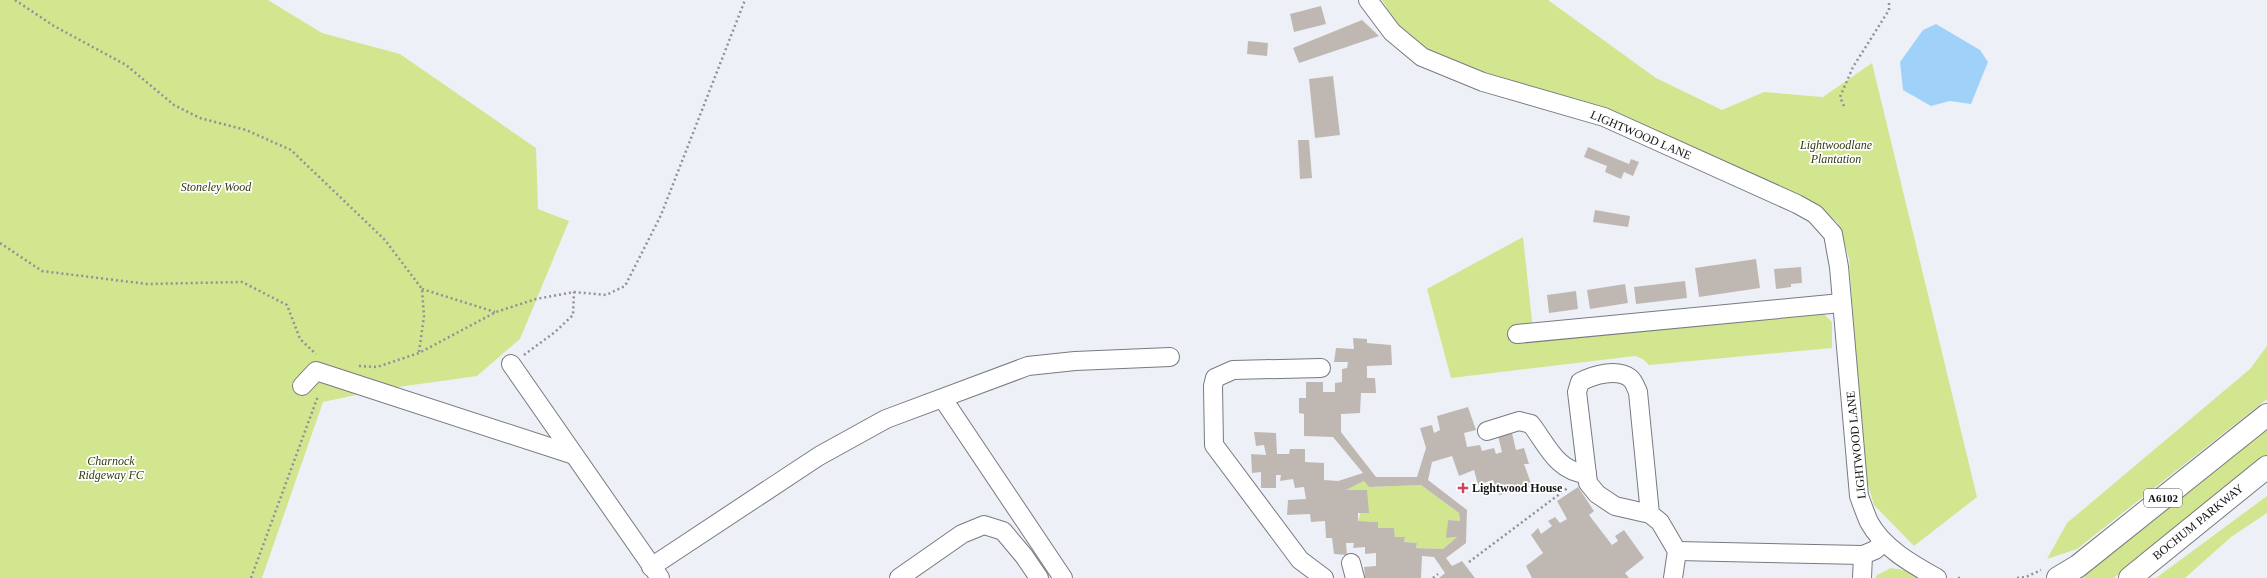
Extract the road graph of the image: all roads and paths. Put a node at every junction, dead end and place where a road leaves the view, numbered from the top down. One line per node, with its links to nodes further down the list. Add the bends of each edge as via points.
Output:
1 (15, 0): 7 (path, via 54,26 126,65 174,105 200,118 246,130 291,150 385,240)
2 (745, 0): 8 (path, via 661,215 625,286 606,295)
3 (1368, 0): 9 (street, LIGHTWOOD LANE, via 1392,32 1422,57 1483,82 1604,117 1815,214 1833,234 1839,267)
4 (1889, 0): 5 (path, via 1889,10 1853,67 1842,91 1840,97)
5 (1844, 106)
6 (0, 243): 17 (path, via 42,271 148,284 242,282 287,305 300,339 328,365)
7 (422, 289): 10 (path); 12 (path, via 424,316)
8 (574, 292): 10 (path, via 536,299); 14 (path, via 573,315 555,332)
9 (1841, 303): 11 (street); 26 (street, LIGHTWOOD LANE, via 1859,496 1869,522)
10 (496, 312): 12 (path)
11 (1517, 334)
12 (418, 353): 15 (path, via 377,366)
13 (1170, 357): 19 (street, via 1075,361 1028,366)
14 (511, 364): 22 (street)
15 (356, 366)
16 (1321, 368): 36 (street, via 1232,370 1215,378 1212,386 1214,445 1300,560)
17 (326, 374): 18 (street, via 316,371); 22 (street); 32 (path)
18 (302, 386)
19 (942, 399): 30 (street, via 886,419 818,456); 35 (street)
20 (2267, 415): 41 (highway, A6102, via 2078,566)
21 (1487, 431): 24 (street, via 1519,421 1531,424 1546,448 1563,465 1578,473)
22 (574, 455): 30 (street)
23 (2267, 467): 42 (highway, BOCHUM PARKWAY)
24 (1587, 474): 25 (street, via 1588,483 1597,494 1615,506); 25 (street, via 1577,392 1580,382 1600,374 1624,374 1631,379 1638,392); 29 (path)
25 (1650, 514): 27 (street, via 1660,522)
26 (1884, 542): 28 (street); 40 (street, LIGHTWOOD LANE)
27 (1677, 551): 28 (street); 38 (street)
28 (1863, 555): 39 (street)
29 (1469, 562)
30 (655, 572)
31 (1438, 574): 37 (path)
32 (251, 578)
33 (899, 578): 34 (street, via 962,534 984,525 1003,531)
34 (1039, 578)
35 (1063, 578)
36 (1324, 578)
37 (1433, 578)
38 (1673, 578)
39 (1862, 578)
40 (1937, 578)
41 (2058, 578)
42 (2130, 578)

